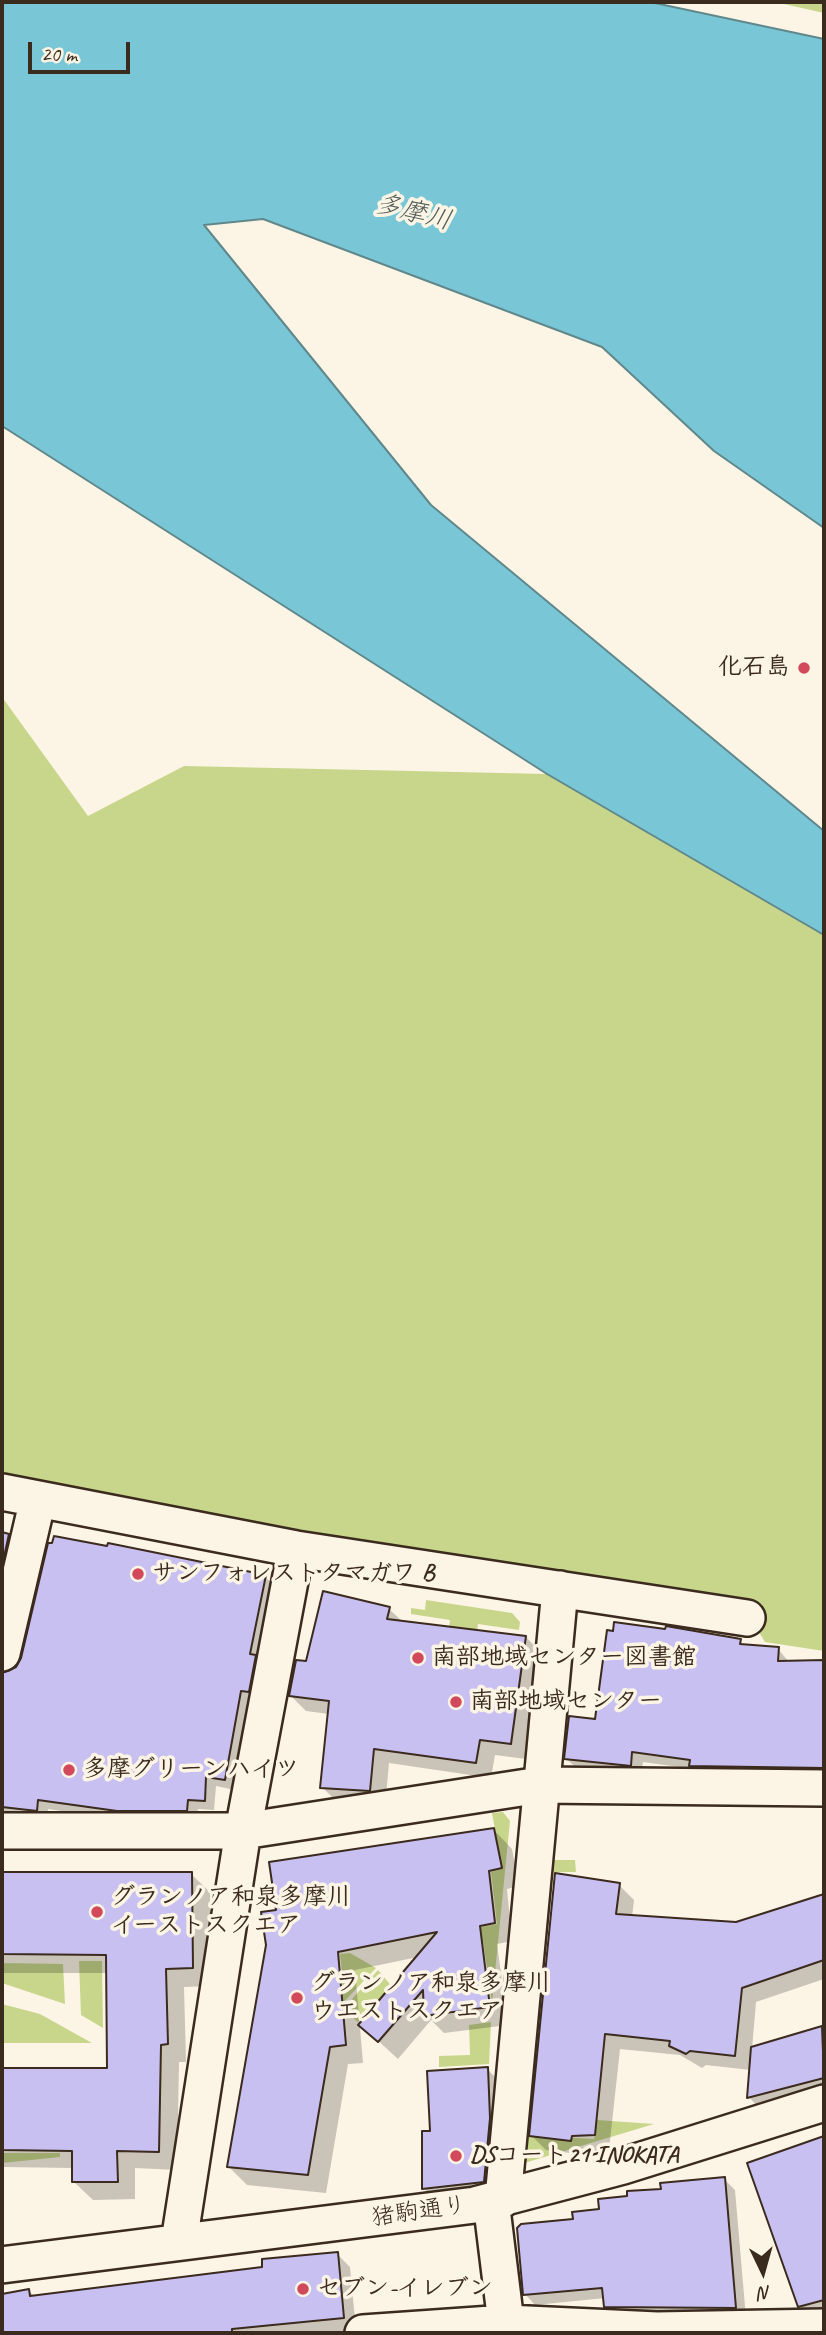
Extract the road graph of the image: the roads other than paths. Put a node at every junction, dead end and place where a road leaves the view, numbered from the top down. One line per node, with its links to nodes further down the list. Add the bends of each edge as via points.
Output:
1 (2, 1492): 2 (street)
2 (38, 1499): 3 (street); 6 (street)
3 (296, 1549): 4 (street); 10 (street)
4 (560, 1589): 5 (street); 7 (street)
5 (747, 1618)
6 (2, 1653)
7 (540, 1785): 8 (street); 10 (street); 12 (street)
8 (824, 1788)
9 (2, 1831): 10 (street)
10 (243, 1831): 13 (street)
11 (824, 2103): 12 (street, 猪駒通り, via 624,2166)
12 (497, 2200): 13 (street, 猪駒通り); 15 (street)
13 (179, 2242): 14 (street, 猪駒通り)
14 (2, 2266)
15 (484, 2327): 17 (street); 19 (street)
16 (824, 2327): 17 (street)
17 (656, 2332)
18 (363, 2333): 19 (street)
19 (369, 2333)

